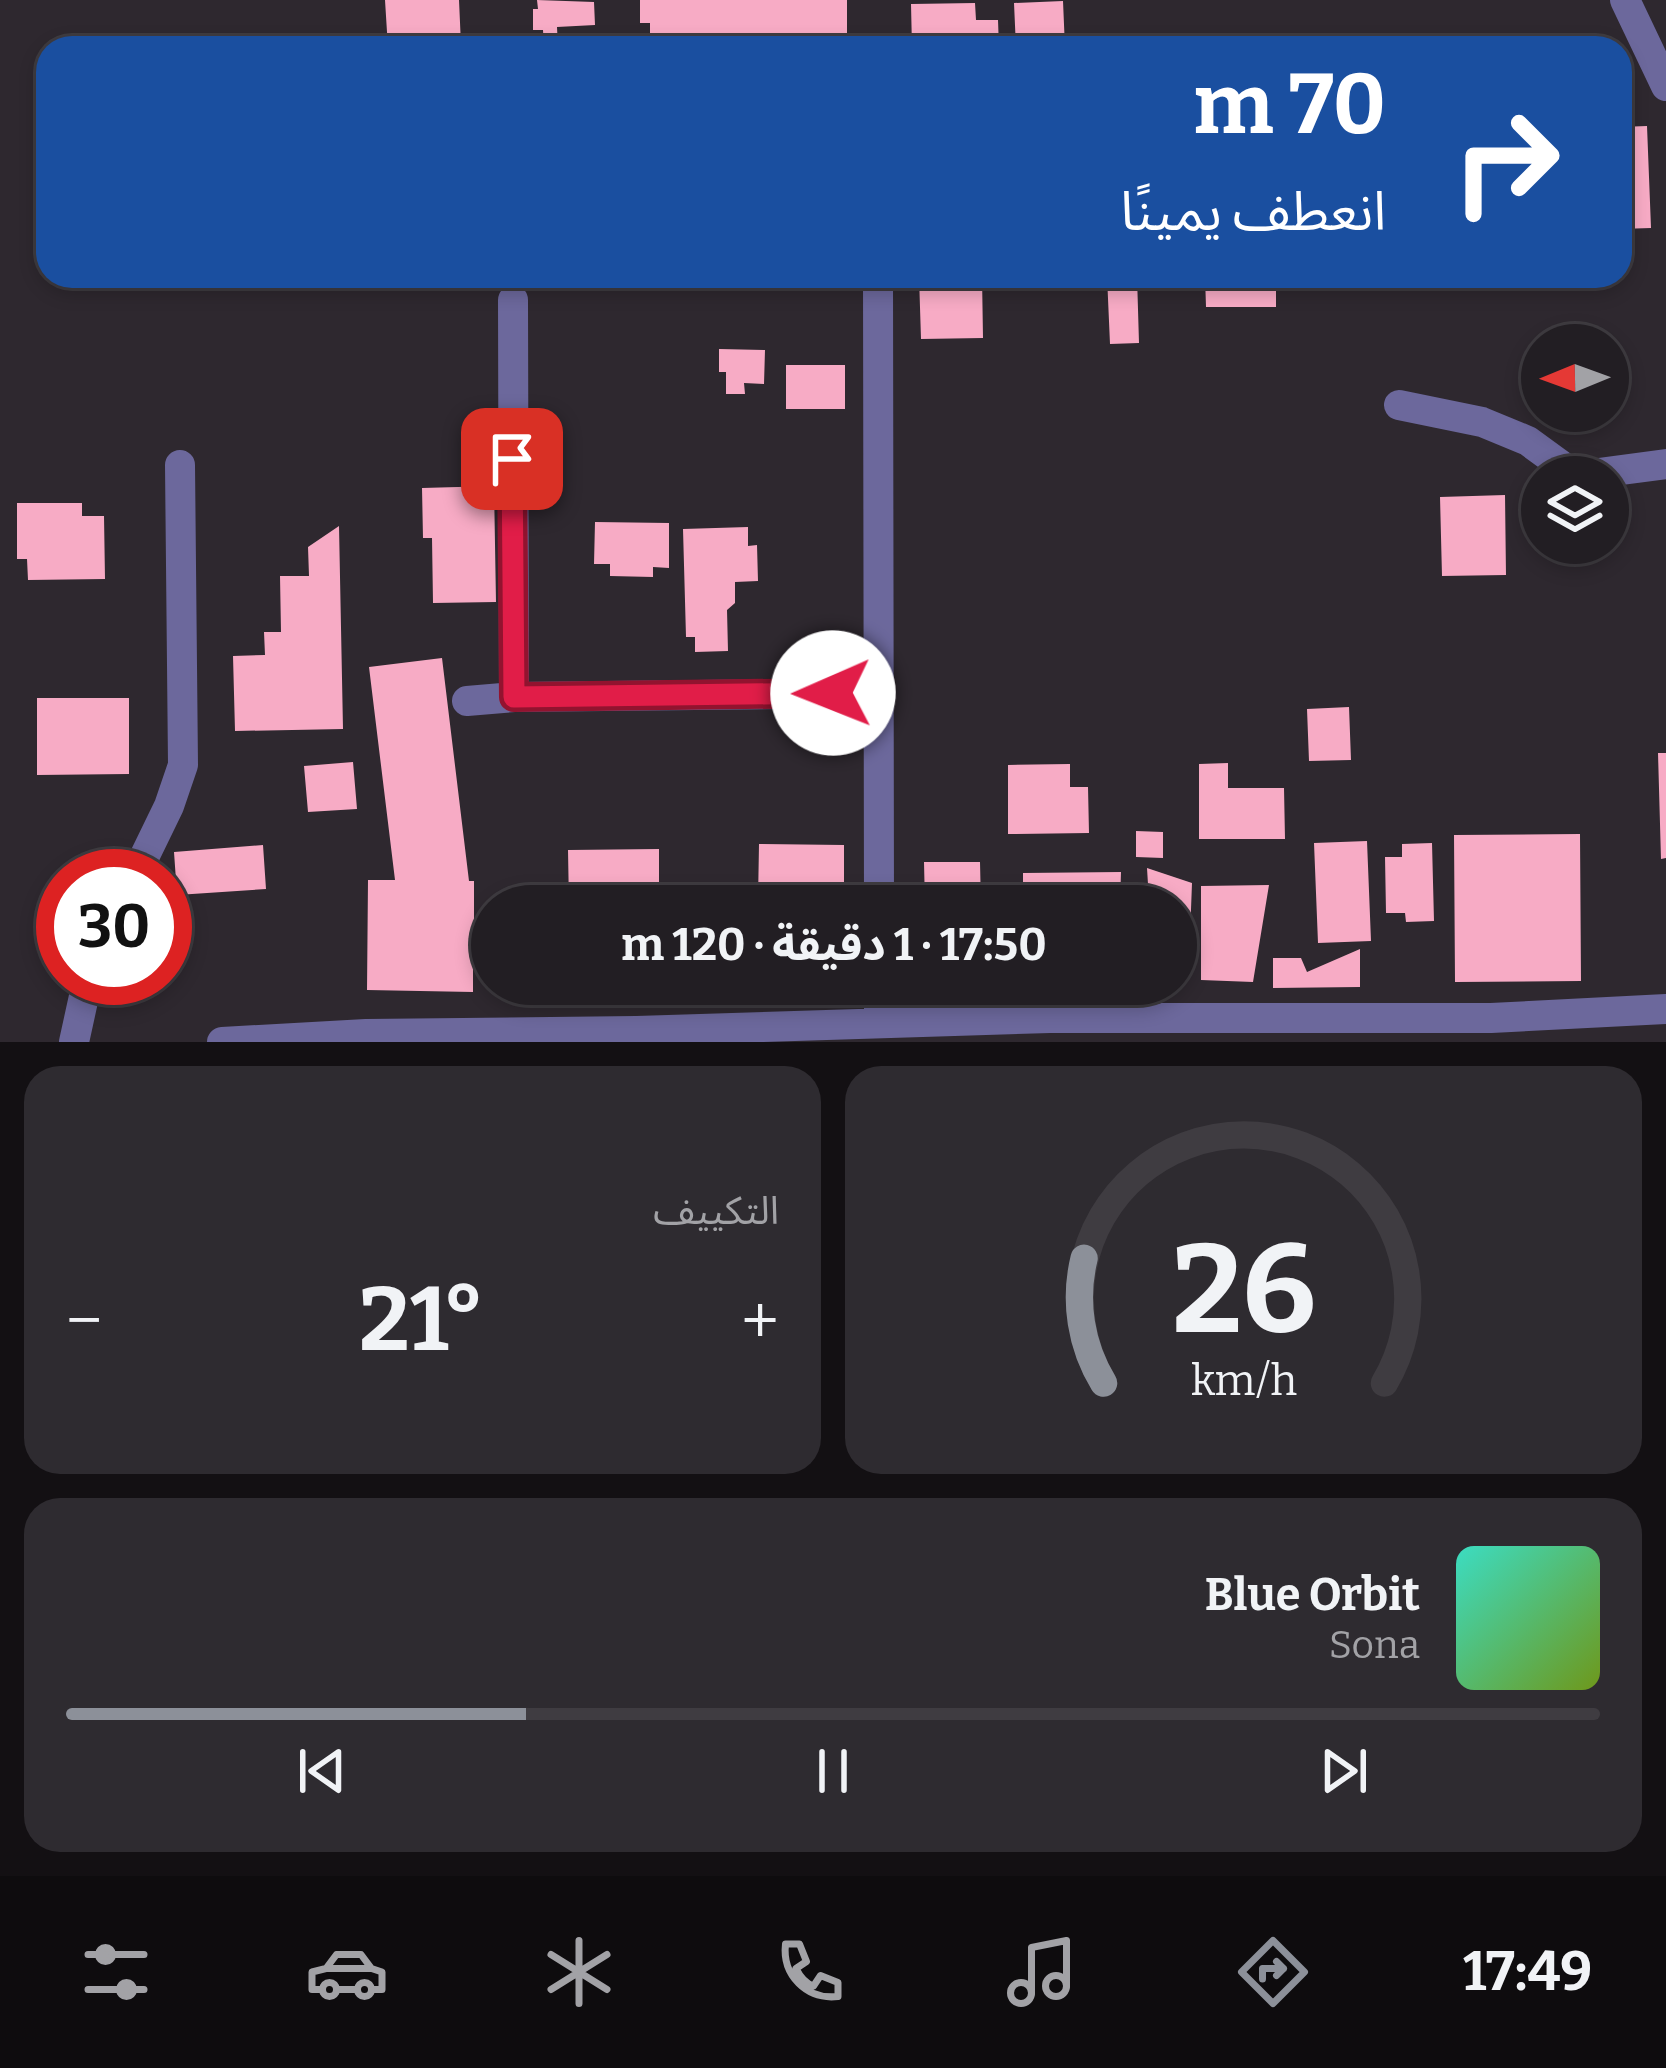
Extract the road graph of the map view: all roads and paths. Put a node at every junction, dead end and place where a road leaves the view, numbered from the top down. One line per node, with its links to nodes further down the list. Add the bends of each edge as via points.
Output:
1 (1625, 0): 2 (street)
2 (1666, 86)
3 (878, 288): 8 (street)
4 (513, 300): 9 (street)
5 (1399, 405): 6 (street, via 1482,422 1528,441 1576,476)
6 (1666, 464)
7 (180, 465): 11 (street, via 183,765)
8 (879, 693): 9 (street); 12 (street)
9 (514, 697): 10 (street)
10 (466, 701)
11 (148, 849)
12 (879, 885)
13 (82, 1005): 18 (street)
14 (879, 1005): 16 (street)
15 (1666, 1009): 17 (street)
16 (879, 1023): 17 (street); 19 (street)
17 (1050, 1030)
18 (74, 1042)
19 (222, 1042)

